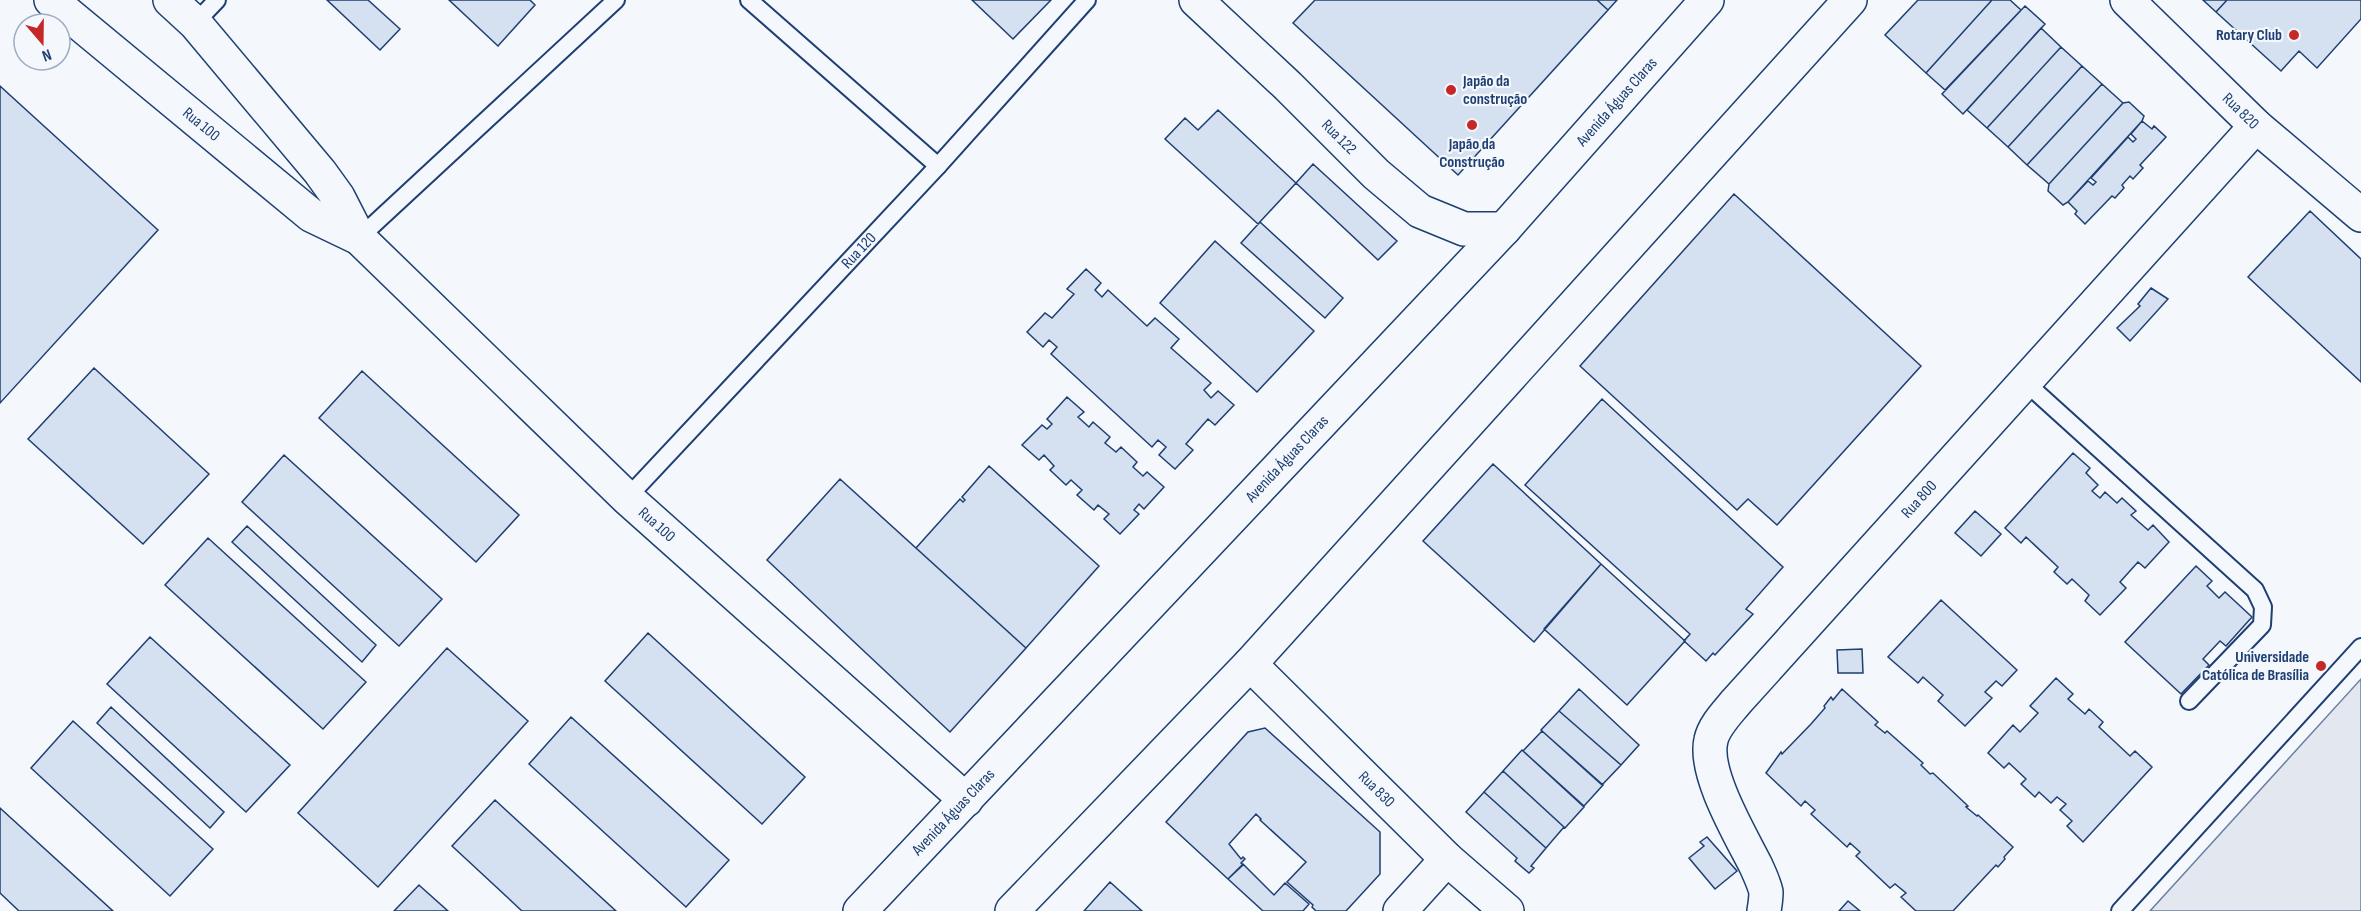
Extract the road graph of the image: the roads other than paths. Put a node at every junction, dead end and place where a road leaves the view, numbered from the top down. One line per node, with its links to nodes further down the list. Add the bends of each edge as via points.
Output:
1 (51, 0): 16 (street, Rua 100, via 311,215)
2 (170, 0): 11 (street, Rua 100)
3 (217, 0): 11 (lane)
4 (616, 0): 16 (lane)
5 (749, 0): 13 (lane)
6 (1087, 0): 13 (lane, Rua 120)
7 (1196, 0): 15 (street, Rua 122, via 1376,174 1420,211 1464,229)
8 (1707, 0): 15 (street, Avenida Águas Claras)
9 (1850, 0): 20 (street)
10 (2127, 0): 12 (street, Rua 820)
11 (195, 23): 16 (street, Rua 100, via 320,172)
12 (2256, 126): 14 (street, Rua 820); 17 (street, Rua 800)
13 (938, 166): 18 (lane, Rua 120)
14 (2361, 215)
15 (1504, 229): 22 (street, Avenida Águas Claras)
16 (359, 238): 18 (street, Rua 100)
17 (2024, 381): 21 (lane, via 2255,590 2263,607 2262,625); 28 (street, Rua 800, via 1736,702 1711,738 1715,780 1762,878 1766,894)
18 (627, 498): 22 (street, Rua 100)
19 (2361, 647): 29 (lane)
20 (1250, 664): 23 (street, Rua 830); 25 (street)
21 (2189, 701)
22 (966, 800): 24 (street, Avenida Águas Claras)
23 (1447, 859): 26 (street); 27 (street, Rua 830)
24 (860, 911)
25 (1012, 911)
26 (1400, 911)
27 (1507, 911)
28 (1764, 911)
29 (2120, 911)

